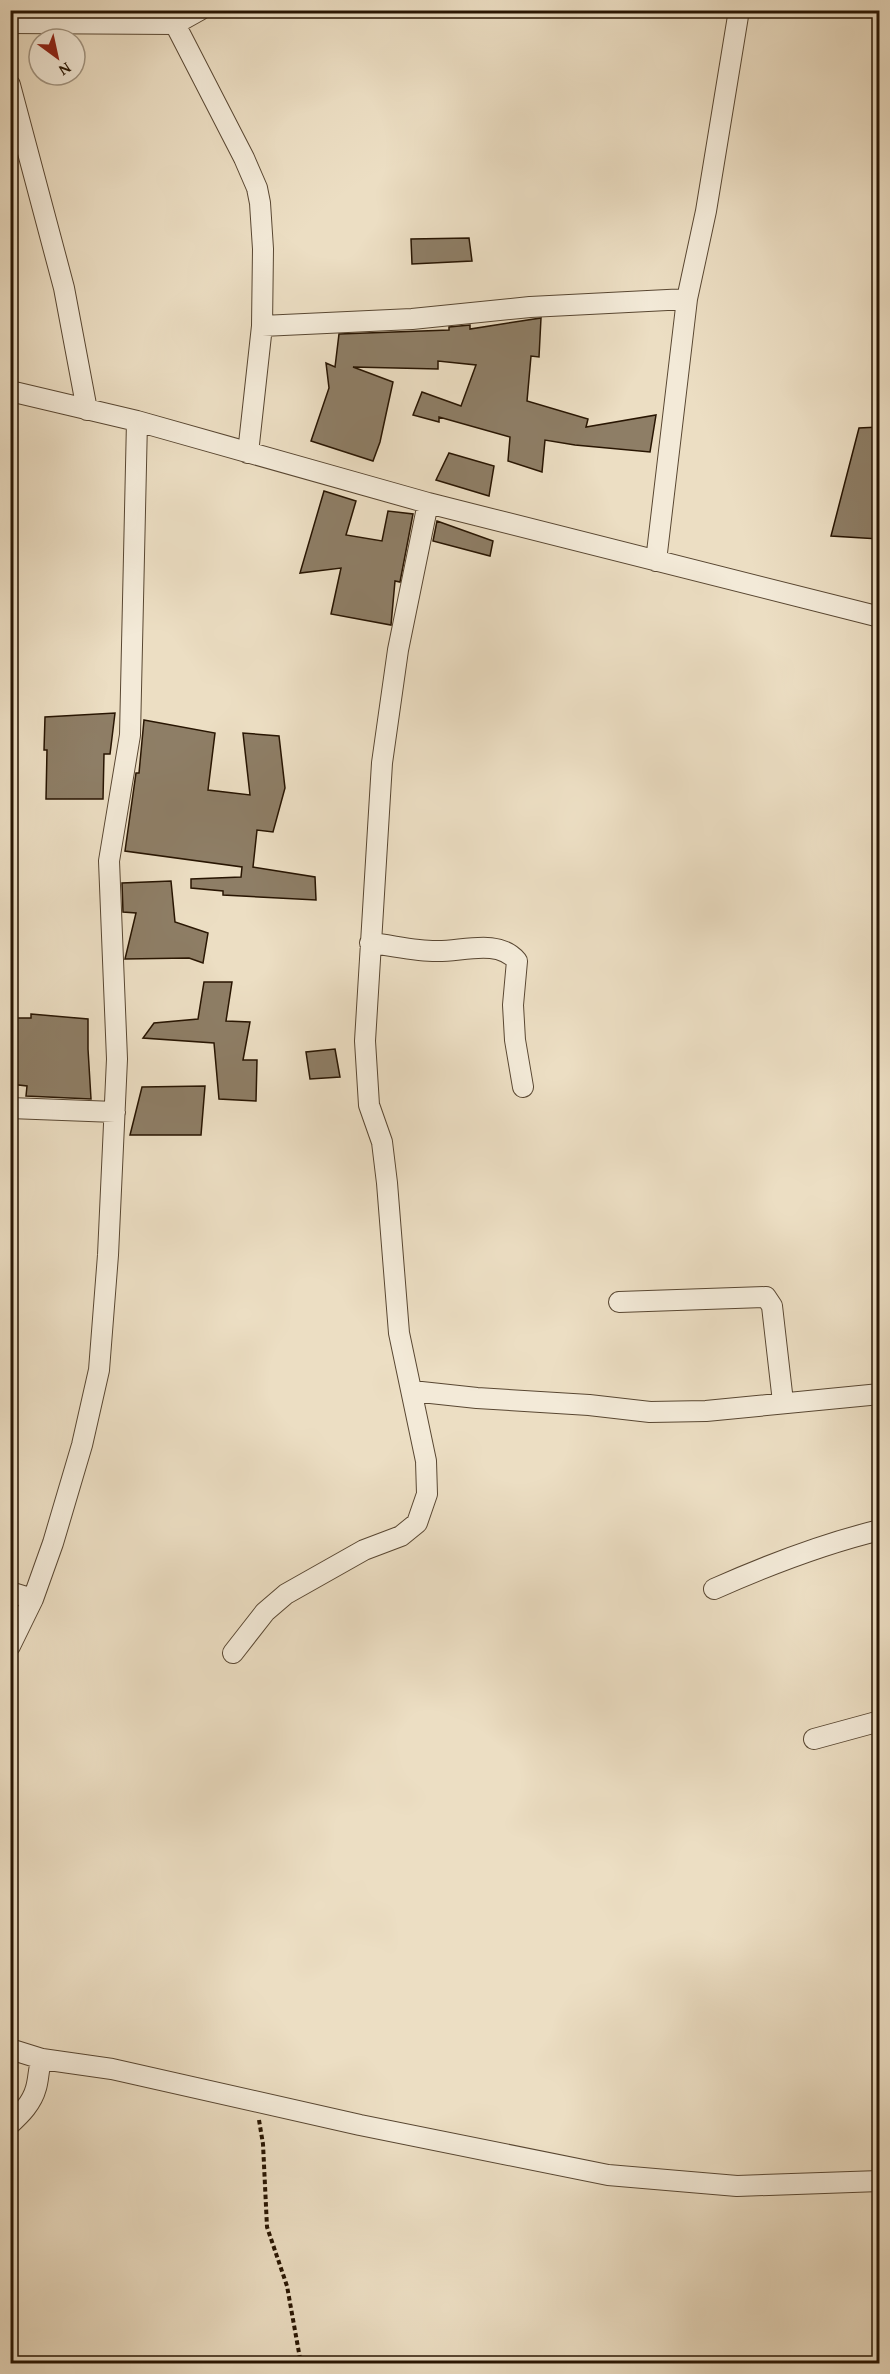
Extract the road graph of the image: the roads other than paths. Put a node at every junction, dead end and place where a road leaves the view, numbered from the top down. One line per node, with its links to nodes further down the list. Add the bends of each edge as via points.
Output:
1 (200, 10): 4 (street)
2 (739, 10): 6 (street, via 710,190)
3 (10, 23): 4 (street)
4 (175, 24): 7 (street, via 257,188 263,249)
5 (10, 85): 9 (street, via 64,288)
6 (687, 299): 7 (street); 13 (street)
7 (262, 326): 11 (street)
8 (10, 392): 9 (street)
9 (87, 410): 10 (street)
10 (137, 421): 11 (street); 18 (street, via 131,726 109,861 117,1023)
11 (248, 453): 12 (street)
12 (428, 503): 13 (street); 15 (street, via 398,650 382,763)
13 (656, 561): 14 (street)
14 (879, 617)
15 (370, 943): 16 (street, via 436,951 490,948 511,953 517,961 513,1005); 20 (street, via 365,1041 369,1105 382,1142 399,1333)
16 (523, 1088)
17 (10, 1108): 18 (street)
18 (115, 1112): 26 (street, via 99,1370 79,1456)
19 (619, 1302): 22 (street, via 766,1297 772,1306)
20 (412, 1392): 22 (street, via 650,1412 706,1411); 28 (street, via 426,1461 427,1494 417,1523 401,1536 364,1550 286,1594 265,1612)
21 (879, 1394): 22 (street)
22 (783, 1402)
23 (879, 1530): 24 (street, via 776,1562)
24 (714, 1589)
25 (10, 1592): 26 (street)
26 (33, 1599): 27 (street)
27 (10, 1646)
28 (233, 1653)
29 (879, 1721): 30 (street)
30 (813, 1739)
31 (10, 2049): 32 (street)
32 (42, 2059): 33 (street, via 34,2095); 34 (street, via 112,2069 371,2128 608,2175 736,2186)
33 (10, 2124)
34 (879, 2181)

